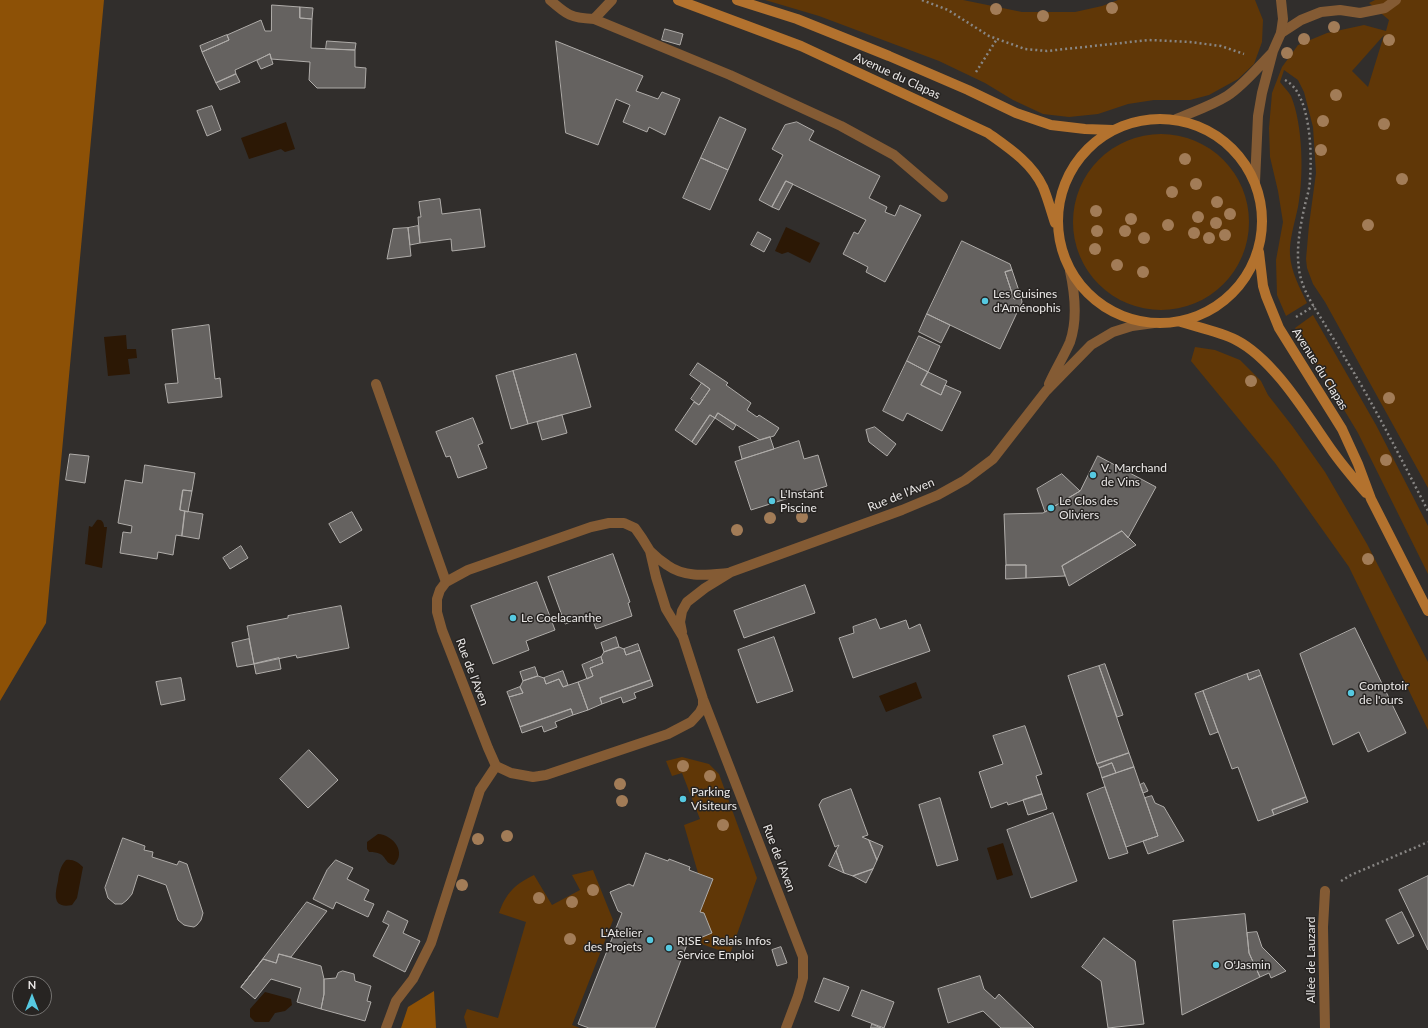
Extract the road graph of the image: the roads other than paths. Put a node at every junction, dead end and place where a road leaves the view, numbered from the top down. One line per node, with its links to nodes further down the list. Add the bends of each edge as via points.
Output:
1 (550, 0): 7 (street, via 572,16)
2 (612, 0): 7 (street)
3 (678, 0): 14 (main road, Avenue du Clapas, via 801,46 988,133 1027,163 1043,188)
4 (737, 0): 11 (main road, Avenue du Clapas, via 797,19 1051,125)
5 (1281, 0): 8 (street, via 1284,19)
6 (1396, 0): 8 (street, via 1385,8 1360,13 1340,10 1321,12 1301,20)
7 (594, 19): 13 (street, via 730,75 841,126 894,155)
8 (1281, 33): 9 (street)
9 (1264, 67): 10 (street, via 1229,95); 12 (street, via 1258,116)
10 (1174, 120): 11 (main road, via 1137,122); 12 (main road, via 1191,124 1223,140 1247,166)
11 (1113, 130): 14 (main road, via 1088,149 1067,178 1060,196)
12 (1255, 182): 15 (main road, via 1261,204 1263,227)
13 (943, 197)
14 (1058, 232): 16 (main road, via 1062,252)
15 (1259, 249): 17 (main road, via 1249,273 1234,293 1214,309); 21 (main road, Avenue du Clapas, via 1263,286 1279,328 1342,429)
16 (1070, 271): 18 (main road, via 1089,295 1114,313 1133,321); 20 (street, Rue de l'Aven, via 1074,292 1074,327 1070,342)
17 (1180, 322): 18 (main road); 21 (main road, Avenue du Clapas, via 1234,339 1254,352 1272,369)
18 (1154, 324): 20 (street, Rue de l'Aven, via 1132,326 1101,338 1081,354)
19 (376, 384): 24 (street)
20 (1046, 391): 23 (street, Rue de l'Aven, via 993,459 959,484 902,510)
21 (1370, 499): 25 (main road, Avenue du Clapas)
22 (650, 551): 23 (street, Rue de l'Aven, via 667,565 681,572 695,575); 24 (street, Rue de l'Aven, via 635,528 624,523 609,523 468,570); 26 (street, Rue de l'Aven, via 666,609)
23 (732, 572): 26 (street, Rue de l'Aven, via 687,602 680,622)
24 (446, 582): 28 (street, Rue de l'Aven, via 436,599 437,612)
25 (1428, 611)
26 (683, 637): 27 (street, Rue de l'Aven)
27 (703, 699): 28 (street, via 703,706 692,722 668,734 546,775 523,776); 31 (street, Rue de l'Aven, via 804,957 803,978)
28 (496, 766): 30 (street, via 480,790 431,943 413,980 396,1001)
29 (1324, 891): 32 (street, Allée de Lauzard)
30 (386, 1028)
31 (786, 1028)
32 (1325, 1028)

